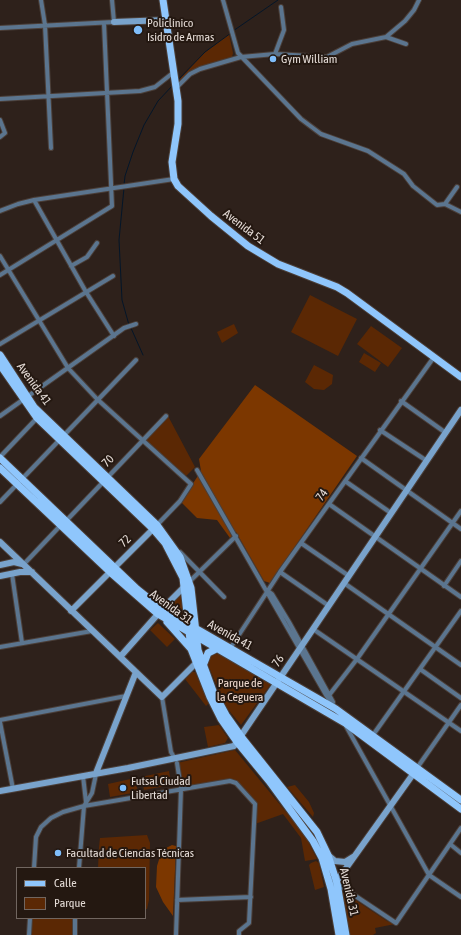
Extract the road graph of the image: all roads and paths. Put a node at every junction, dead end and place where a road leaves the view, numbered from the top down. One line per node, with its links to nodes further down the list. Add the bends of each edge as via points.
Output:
1 (41, 0): 10 (street)
2 (112, 0): 8 (street)
3 (164, 0): 7 (main road)
4 (223, 0): 15 (street, via 233,39)
5 (419, 0): 12 (street, via 405,21)
6 (282, 7): 14 (street, via 284,30)
7 (166, 20): 8 (street); 16 (main road)
8 (114, 22): 9 (street)
9 (104, 23): 10 (street); 18 (street)
10 (45, 25): 11 (street); 19 (street)
11 (0, 28)
12 (386, 37): 13 (street); 14 (street, via 352,44 327,57)
13 (406, 44)
14 (275, 54): 15 (street)
15 (241, 57): 17 (street, via 200,69 190,74); 28 (street, via 289,108 316,131 368,151 404,174 413,186 437,205)
16 (174, 74): 17 (main road); 18 (street, via 155,87 140,91)
17 (176, 88): 24 (main road, via 178,119 172,162)
18 (107, 92): 19 (street); 26 (street)
19 (48, 97): 20 (street); 23 (street)
20 (0, 99)
21 (0, 120): 22 (street, via 6,133)
22 (0, 137)
23 (50, 148)
24 (174, 178): 26 (street); 44 (main road, Avenida 51, via 185,193 248,246 278,264 348,294)
25 (457, 187): 28 (street)
26 (111, 189): 27 (street); 31 (street, via 112,206)
27 (34, 200): 29 (street); 31 (street)
28 (445, 204): 30 (street)
29 (0, 211)
30 (461, 212)
31 (56, 240): 34 (street); 35 (street)
32 (97, 243): 34 (street, via 87,257)
33 (0, 256): 35 (street)
34 (71, 266): 38 (street)
35 (9, 270): 36 (street); 39 (street)
36 (0, 275)
37 (113, 276): 38 (street)
38 (86, 292): 39 (street); 41 (street)
39 (39, 320): 42 (street); 47 (street)
40 (136, 324): 41 (street, via 124,328)
41 (114, 336): 47 (street)
42 (0, 344)
43 (0, 355): 49 (main road, Avenida 41)
44 (434, 357): 48 (main road, Avenida 51); 51 (street, 74)
45 (136, 360): 50 (street)
46 (0, 365): 49 (main road, Avenida 41)
47 (68, 368): 49 (street); 50 (street)
48 (461, 377)
49 (25, 399): 53 (street); 55 (main road, Avenida 41); 58 (main road, Avenida 41)
50 (97, 399): 58 (street); 59 (street)
51 (401, 401): 56 (street, 74); 57 (street)
52 (461, 410): 57 (street, 76)
53 (0, 416)
54 (166, 416): 59 (street, 70)
55 (37, 418): 58 (main road, Avenida 41); 60 (street)
56 (380, 430): 61 (street, 74); 62 (street)
57 (446, 433): 62 (street, 76)
58 (61, 438): 65 (main road, Avenida 41); 67 (street)
59 (143, 441): 65 (street, 70); 75 (street, 72, via 191,484)
60 (0, 458): 67 (main road, Avenida 31)
61 (361, 458): 66 (street, 74); 68 (street)
62 (426, 461): 68 (street, 76)
63 (0, 468): 67 (main road, Avenida 31)
64 (197, 470): 77 (street)
65 (106, 479): 73 (street, 70); 75 (main road, Avenida 41)
66 (345, 481): 70 (street, 74); 72 (street)
67 (19, 482): 69 (street); 73 (main road, Avenida 31)
68 (406, 490): 72 (street, 76); 74 (street)
69 (0, 502)
70 (329, 504): 78 (street); 80 (street, 74)
71 (461, 511): 74 (street)
72 (391, 513): 78 (street, 76)
73 (63, 523): 83 (street, 70); 86 (main road, Avenida 31)
74 (453, 523): 76 (street); 85 (street)
75 (155, 527): 81 (main road, Avenida 41); 86 (street, 72); 95 (main road, Avenida 41)
76 (461, 528)
77 (236, 536): 87 (street); 97 (street)
78 (376, 537): 85 (street); 93 (street, 76)
79 (0, 542): 83 (street)
80 (301, 543): 90 (street, 74); 93 (street)
81 (172, 545): 87 (street); 95 (main road, Avenida 41)
82 (461, 561): 96 (street)
83 (24, 564): 84 (street, via 14,562); 88 (street); 89 (street)
84 (0, 565)
85 (420, 569): 96 (street); 104 (street)
86 (112, 570): 101 (street, 72); 102 (main road, Avenida 31)
87 (200, 571): 95 (street); 98 (street)
88 (20, 572): 89 (street); 91 (street)
89 (32, 572): 101 (street)
90 (280, 572): 97 (street, 74); 100 (street)
91 (12, 574): 92 (street); 110 (street)
92 (0, 576)
93 (349, 576): 94 (street, 76)
94 (344, 583): 100 (street, 76); 104 (street)
95 (187, 584): 102 (street); 105 (main road, Avenida 41); 106 (main road, Avenida 41)
96 (444, 586): 99 (street)
97 (268, 591): 112 (street, 74); 113 (street)
98 (224, 597)
99 (461, 597)
100 (329, 606): 107 (street, 76)
101 (71, 611): 108 (street)
102 (160, 611): 105 (main road, Avenida 31); 106 (main road, Avenida 31); 116 (main road); 117 (street)
103 (461, 611): 114 (street)
104 (389, 614): 114 (street); 118 (street)
105 (188, 623): 106 (main road, Avenida 41)
106 (192, 629): 109 (main road, Avenida 41); 112 (main road, Avenida 41); 116 (main road, Avenida 31)
107 (313, 629): 113 (street, 76); 118 (street)
108 (92, 631): 110 (street); 117 (street)
109 (196, 636): 115 (main road, Avenida 41); 121 (main road, Avenida 31)
110 (22, 643): 111 (street)
111 (0, 647)
112 (231, 647): 124 (main road, Avenida 41)
113 (301, 647): 124 (street, 76); 126 (street); 131 (street)
114 (435, 647): 120 (street); 122 (street)
115 (218, 648): 121 (main road, via 208,652); 124 (main road, Avenida 41)
116 (191, 649): 119 (main road, Avenida 31)
117 (120, 657): 123 (street)
118 (357, 659): 125 (street); 126 (street)
119 (195, 664): 128 (street); 137 (main road, Avenida 31, via 217,712)
120 (461, 665)
121 (203, 666): 137 (main road, Avenida 31, via 213,692)
122 (420, 669): 125 (street); 129 (street)
123 (136, 672): 127 (street); 128 (street)
124 (279, 679): 131 (main road, Avenida 41); 133 (main road, Avenida 41); 137 (street, 76)
125 (403, 692): 134 (street); 136 (street)
126 (330, 694): 131 (street)
127 (126, 696): 132 (street); 140 (street)
128 (162, 697): 138 (street, via 171,752)
129 (461, 698)
130 (461, 705): 134 (street)
131 (336, 709): 133 (street); 136 (main road, Avenida 41)
132 (0, 721): 142 (street)
133 (344, 723): 139 (main road, Avenida 41); 147 (street)
134 (448, 723): 135 (street); 139 (street)
135 (461, 731)
136 (374, 735): 139 (main road, Avenida 41)
137 (240, 739): 138 (street, via 234,746); 153 (main road, Avenida 31)
138 (176, 761): 140 (street); 143 (street)
139 (415, 771): 145 (main road, Avenida 41); 147 (street); 148 (main road, Avenida 41)
140 (96, 773): 141 (street); 146 (street, via 92,793)
141 (83, 776): 142 (street); 146 (street)
142 (13, 789): 144 (street)
143 (181, 790): 146 (street); 160 (street, via 236,782 255,804); 162 (street)
144 (0, 791)
145 (461, 800)
146 (85, 804): 154 (street, via 51,818 41,827 36,837); 155 (street)
147 (390, 806): 152 (street); 156 (street)
148 (461, 809)
149 (461, 828): 150 (street)
150 (450, 844): 151 (street); 156 (street)
151 (461, 852)
152 (356, 855): 153 (street, via 345,862); 158 (street)
153 (325, 856): 157 (main road, Avenida 31); 158 (main road, Avenida 31)
154 (34, 867)
155 (79, 867)
156 (429, 875): 158 (street, via 396,923); 161 (street)
157 (327, 876): 158 (street); 159 (main road, Avenida 31)
158 (337, 883): 159 (street); 170 (main road, Avenida 31)
159 (331, 889): 169 (main road, Avenida 31)
160 (251, 897): 162 (street); 168 (street, via 249,923 239,931)
161 (461, 897)
162 (177, 900): 167 (street)
163 (30, 919): 165 (street)
164 (75, 919): 166 (street)
165 (29, 935)
166 (74, 935)
167 (176, 935)
168 (239, 935)
169 (339, 935)
170 (346, 935)

